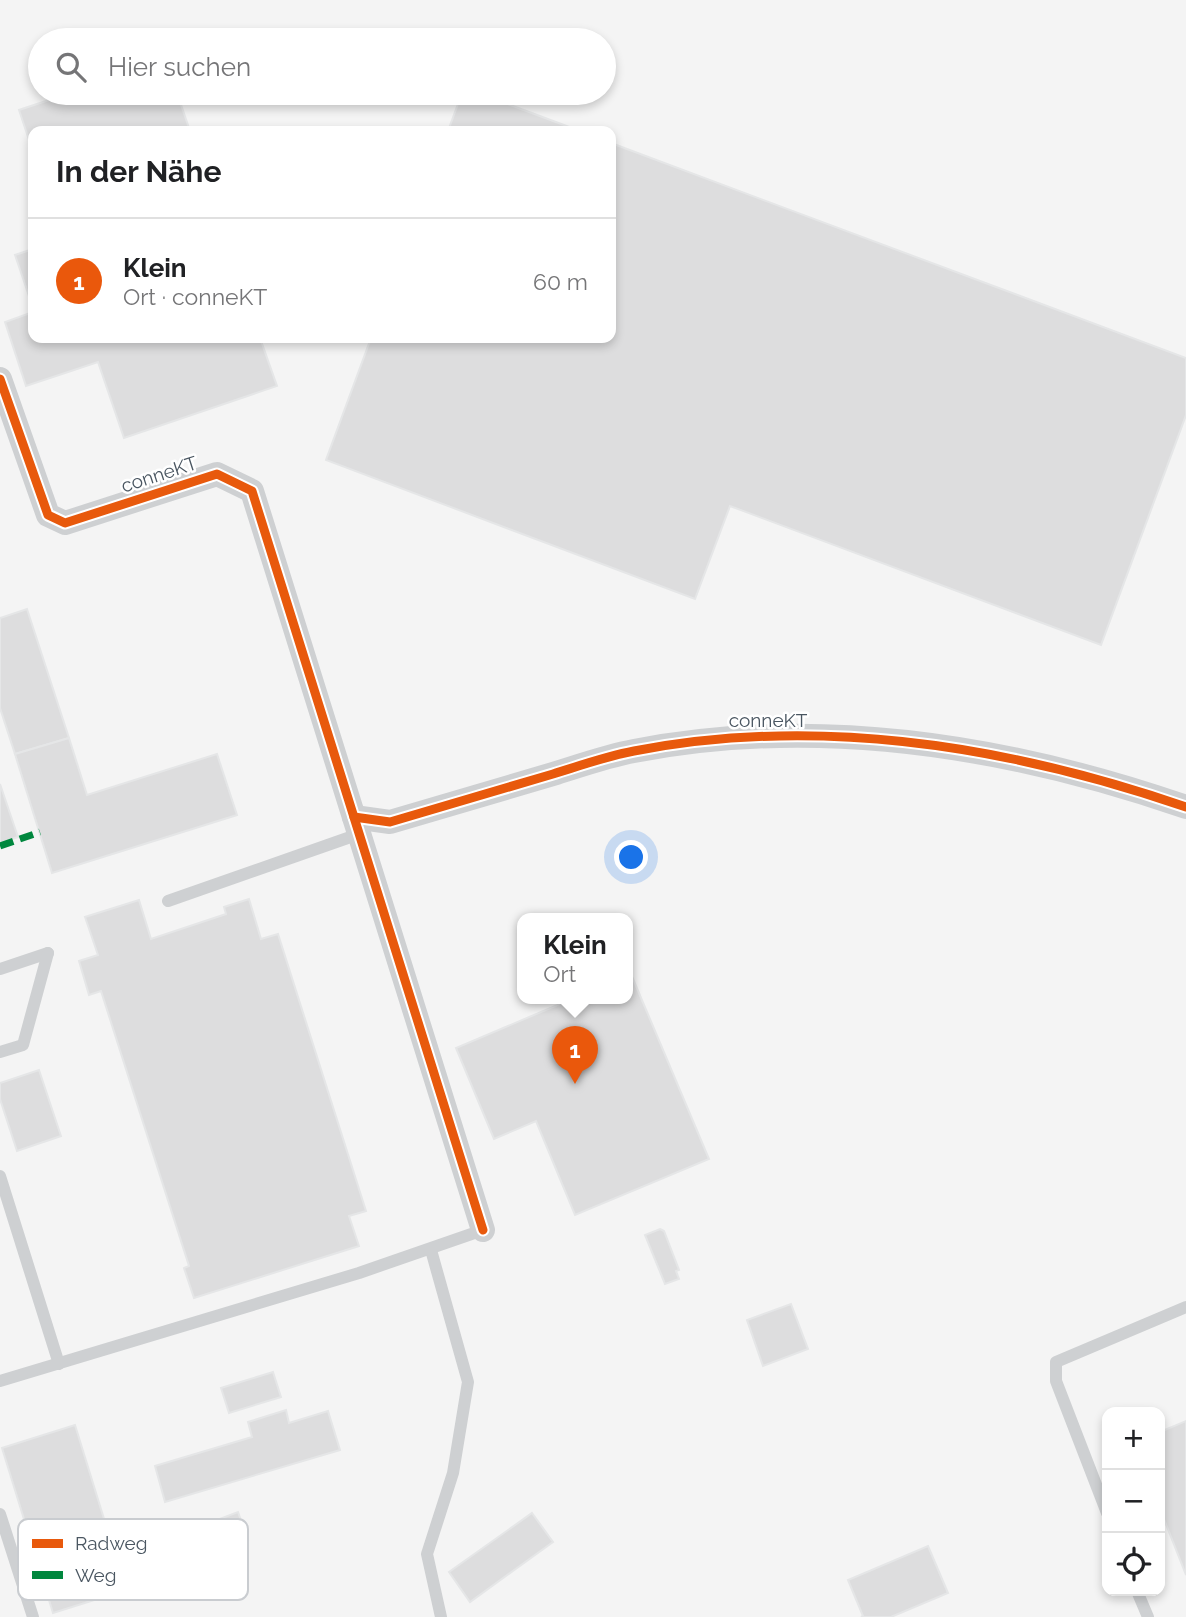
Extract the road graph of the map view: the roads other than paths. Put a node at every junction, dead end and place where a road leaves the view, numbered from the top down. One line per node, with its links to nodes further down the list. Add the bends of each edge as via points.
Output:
1 (0, 379): 3 (street, conneKT, via 48,515 65,523 216,474 252,491)
2 (1186, 807): 3 (street, conneKT, via 1021,759 916,741 738,735 632,751 390,822)
3 (356, 825): 4 (lane); 8 (street, conneKT)
4 (168, 901)
5 (0, 969): 6 (lane, via 48,953 23,1045)
6 (0, 1052)
7 (0, 1176): 11 (lane)
8 (482, 1230): 9 (lane)
9 (430, 1250): 11 (lane); 19 (lane, via 468,1382 453,1473 427,1554)
10 (1186, 1307): 13 (lane, via 1056,1362 1056,1381)
11 (59, 1364): 12 (lane)
12 (0, 1381)
13 (1102, 1500)
14 (0, 1514): 15 (lane)
15 (18, 1570)
16 (1140, 1596): 20 (lane)
17 (28, 1600): 18 (lane)
18 (33, 1617)
19 (441, 1617)
20 (1148, 1617)

